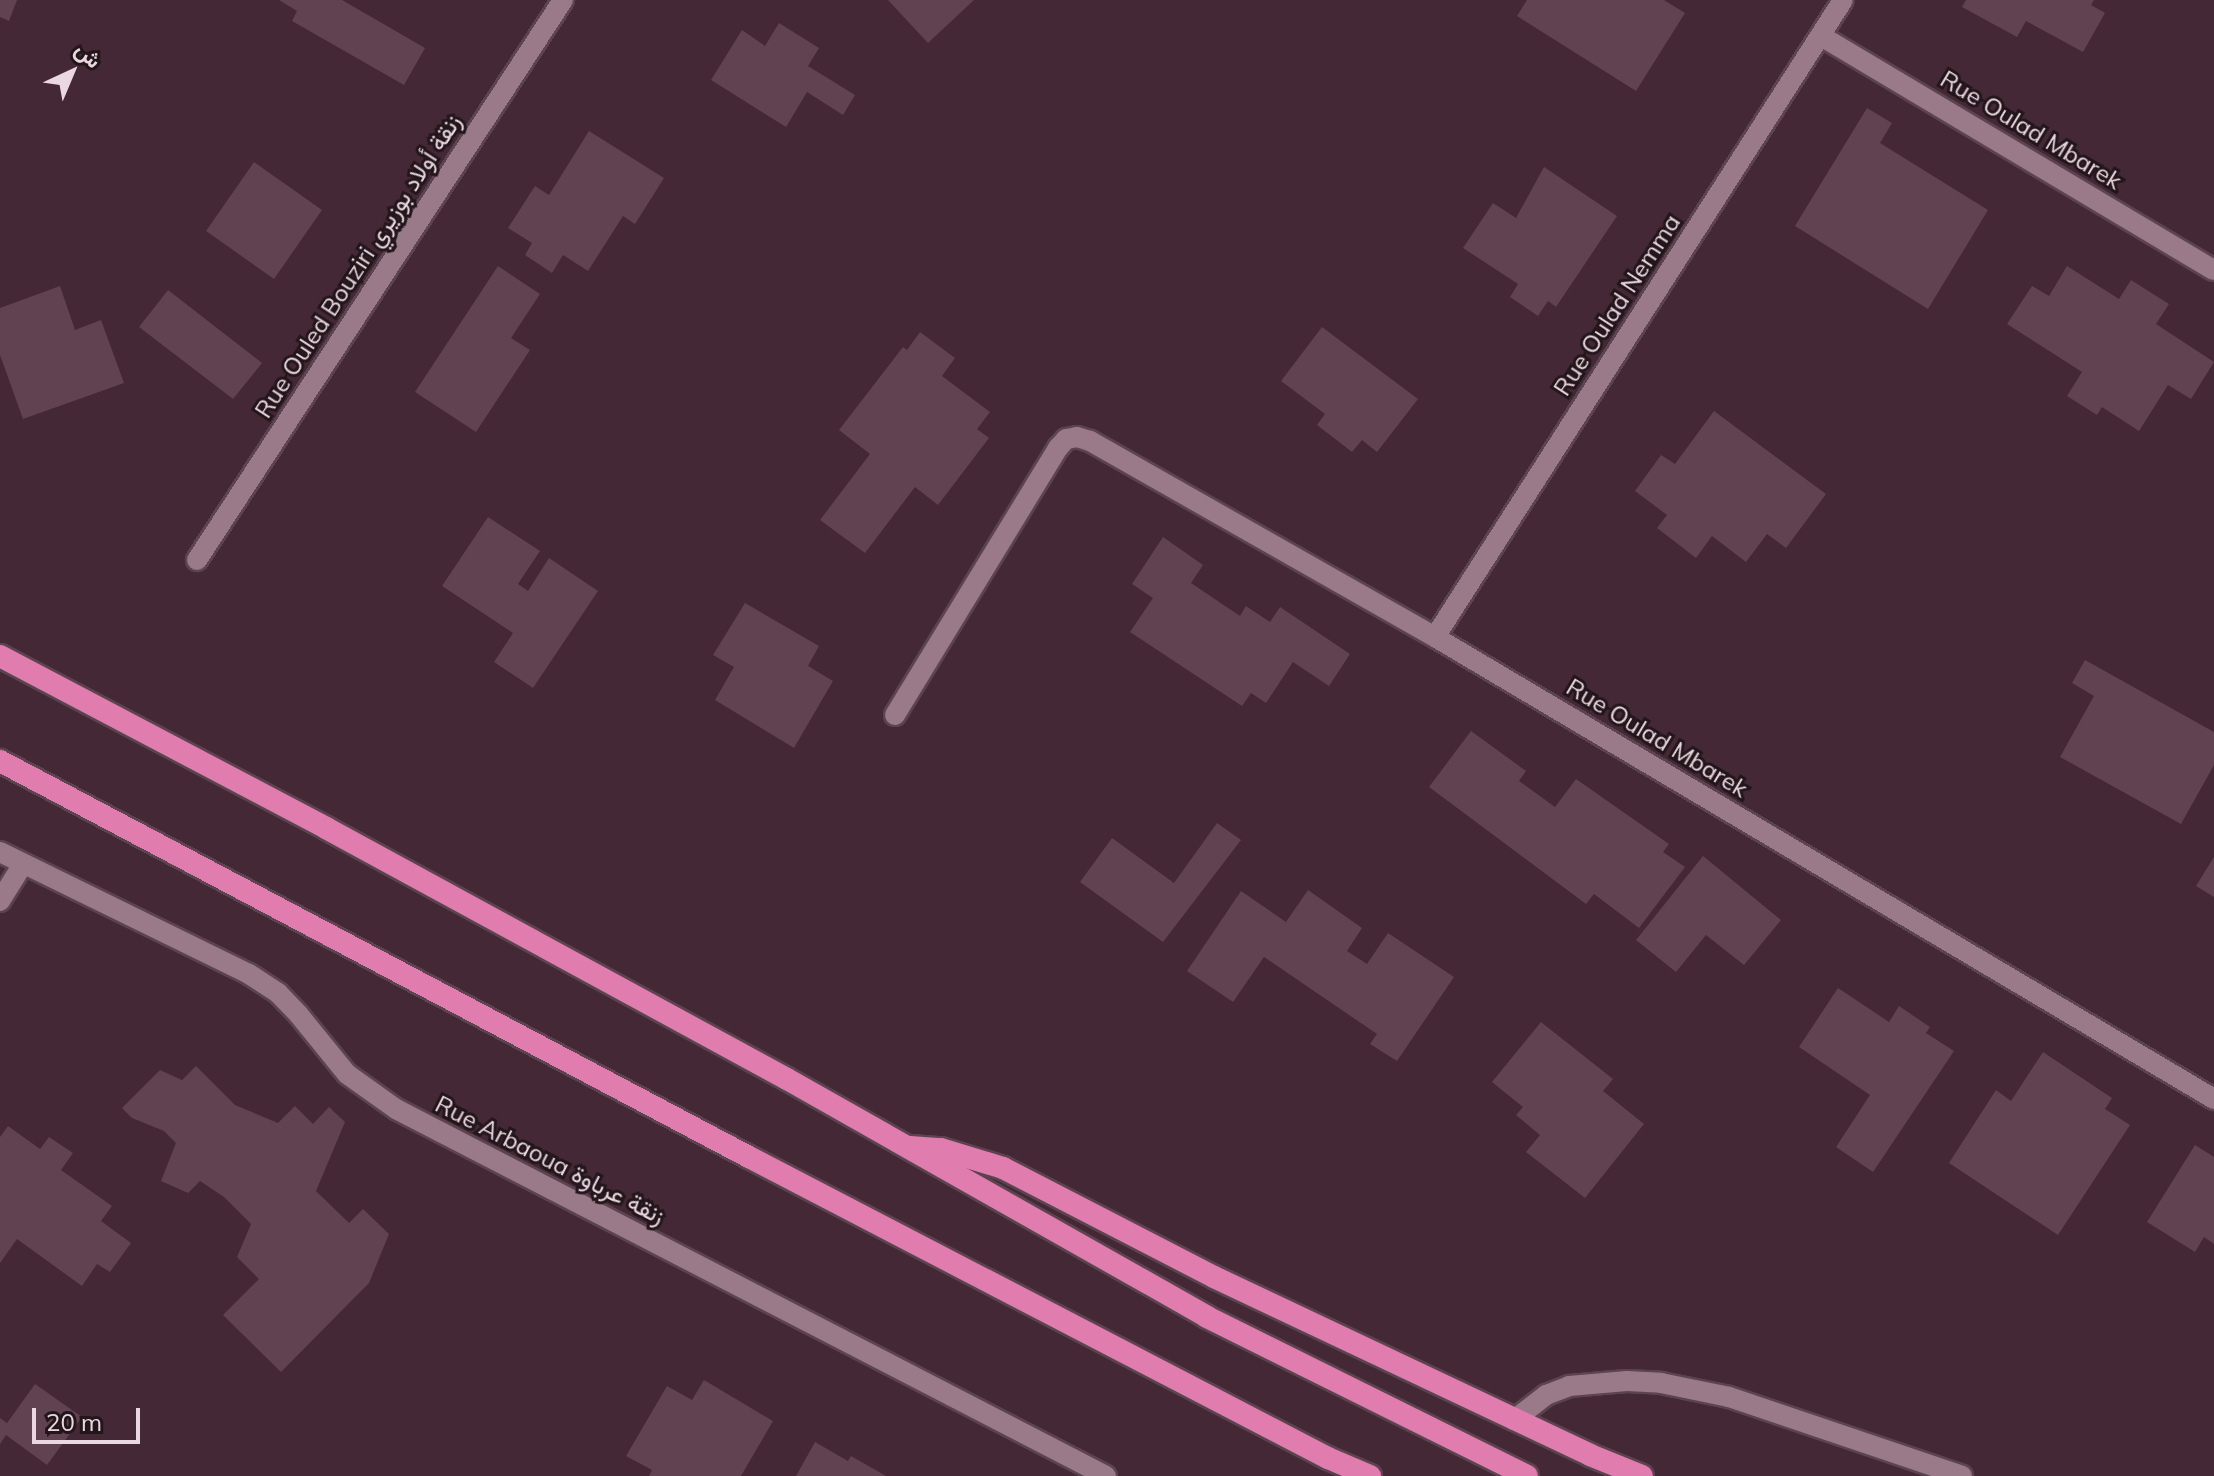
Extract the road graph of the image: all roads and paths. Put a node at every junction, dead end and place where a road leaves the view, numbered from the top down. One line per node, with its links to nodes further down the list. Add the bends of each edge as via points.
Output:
1 (563, 0): 5 (street, Rue Ouled Bouziri زنقة أولاد بوزيري)
2 (1843, 0): 3 (street, Rue Oulad Nemma)
3 (1821, 36): 4 (street, Rue Oulad Mbarek); 6 (street, Rue Oulad Nemma)
4 (2214, 270)
5 (197, 560)
6 (1435, 637): 8 (street, Rue Oulad Mbarek, via 1090,441 1066,439); 13 (street, Rue Oulad Mbarek)
7 (0, 656): 14 (highway, via 326,828)
8 (895, 715)
9 (0, 761): 16 (highway)
10 (0, 852): 11 (street, Rue Arbaoua زنقة عرباوة)
11 (23, 864): 12 (street); 17 (street, Rue Arbaoua زنقة عرباوة, via 278,993 347,1074 396,1109)
12 (0, 901)
13 (2214, 1099)
14 (905, 1147): 15 (highway, via 941,1149 1003,1168 1214,1277); 20 (highway, via 1207,1317)
15 (1514, 1420): 21 (highway); 22 (street, via 1546,1395 1569,1386 1661,1383 1729,1397)
16 (1328, 1458): 18 (highway); 19 (highway)
17 (1106, 1476)
18 (1356, 1476)
19 (1370, 1476)
20 (1527, 1476)
21 (1642, 1476)
22 (1962, 1476)

